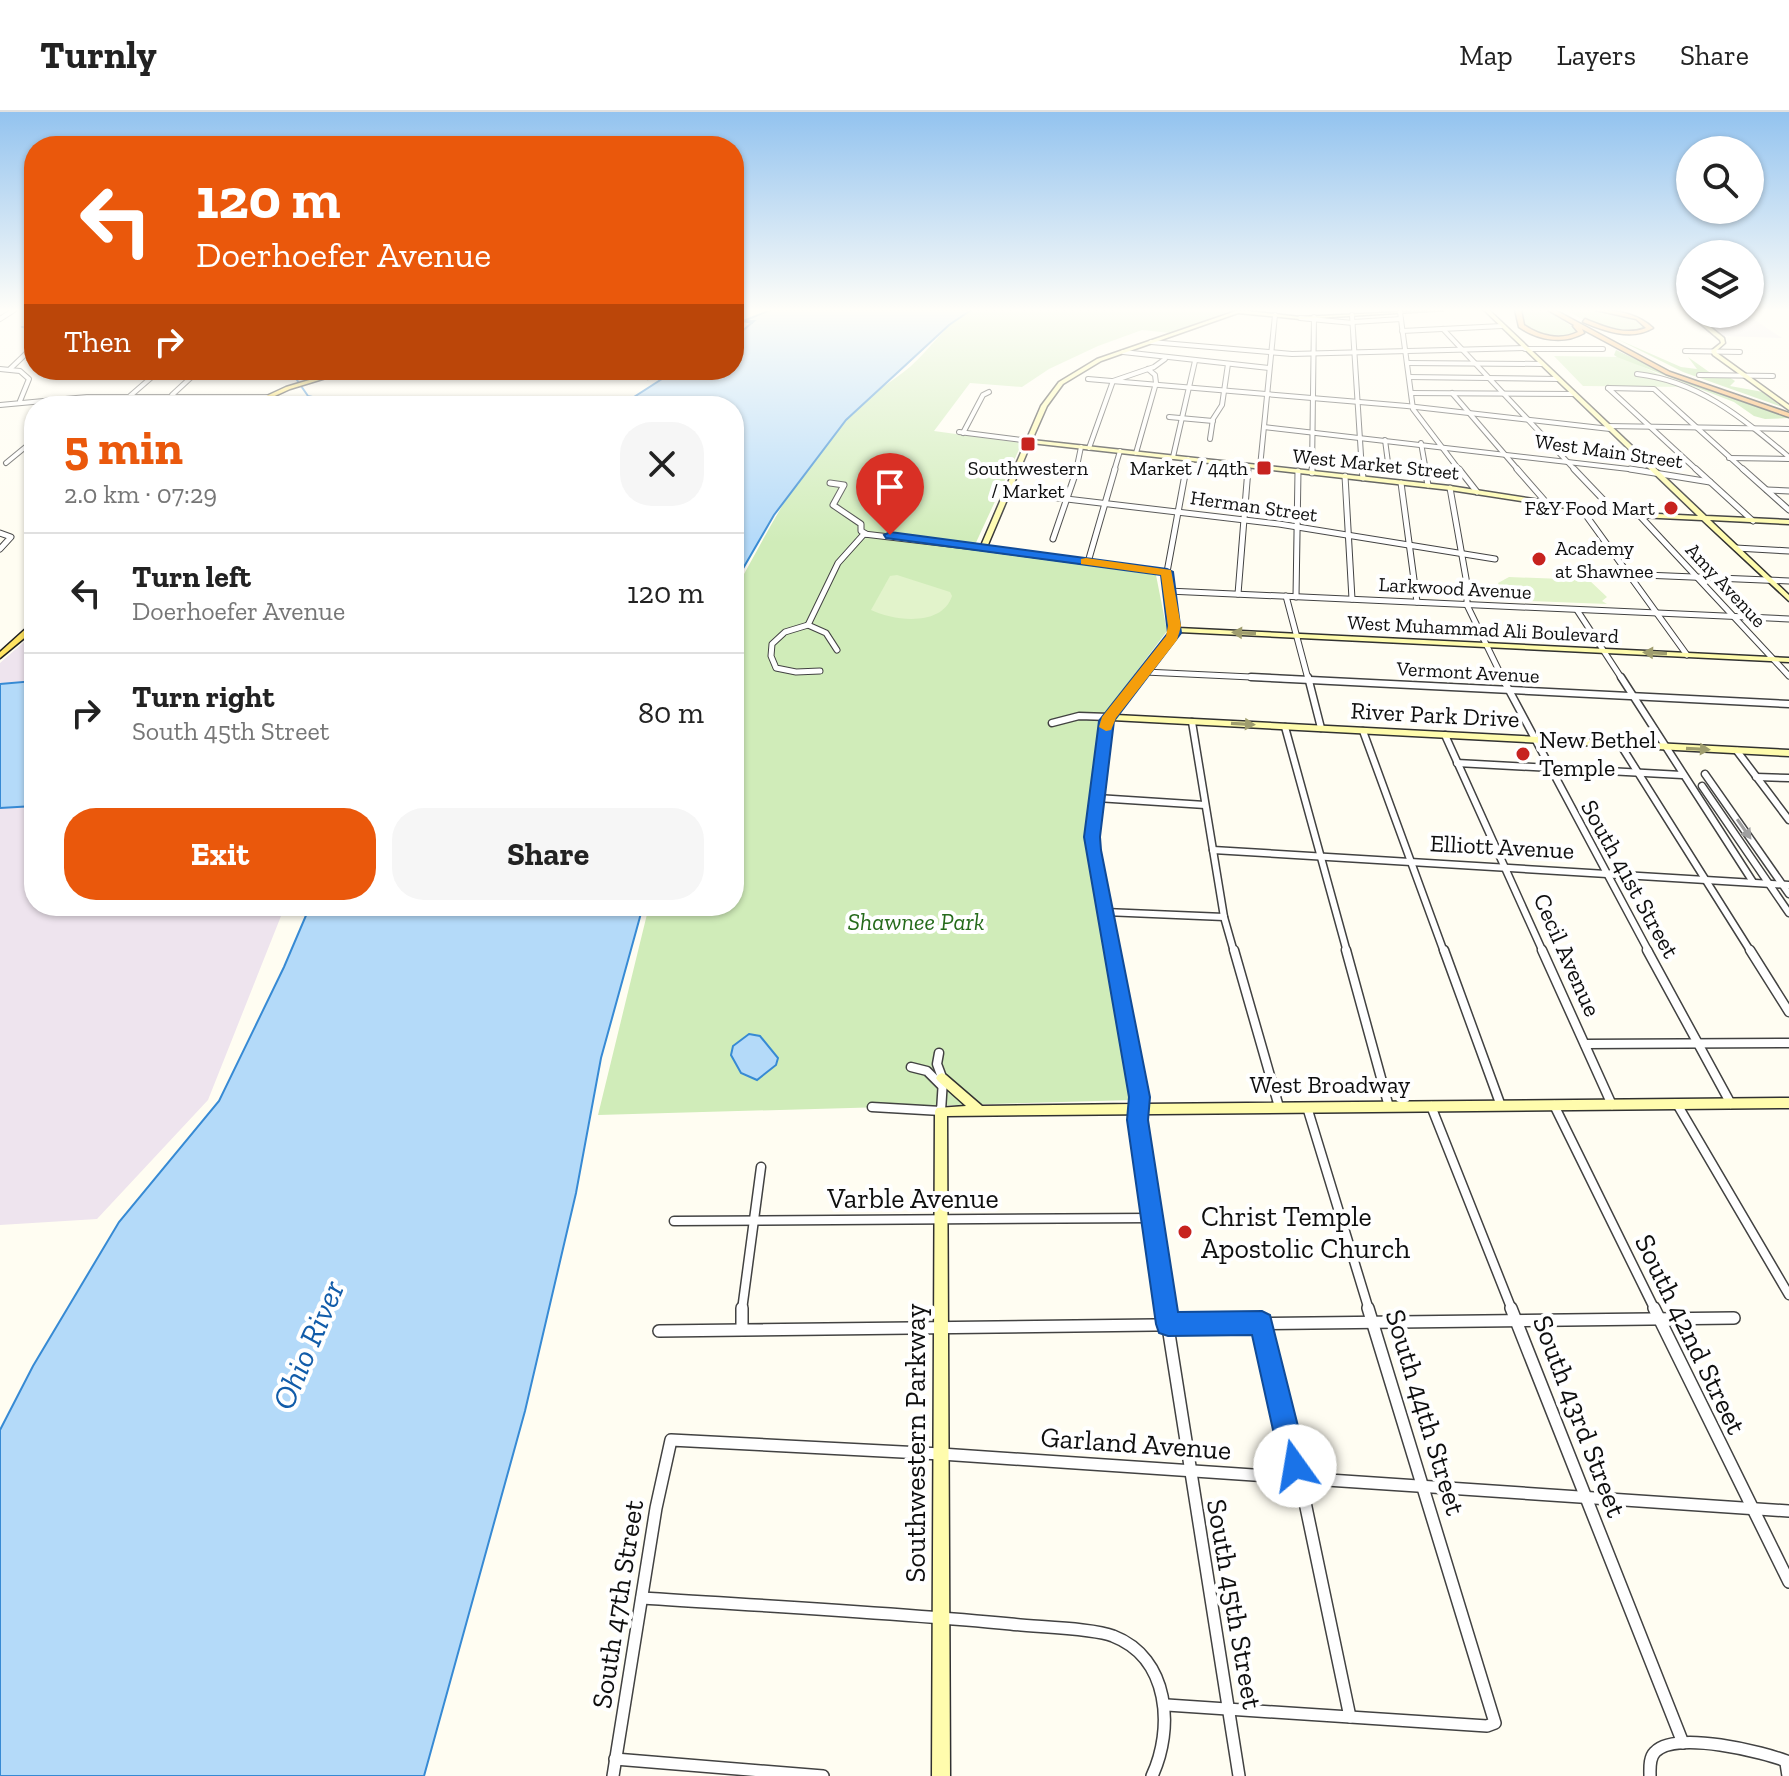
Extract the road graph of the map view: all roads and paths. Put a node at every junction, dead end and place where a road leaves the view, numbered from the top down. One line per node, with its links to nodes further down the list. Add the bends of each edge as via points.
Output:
1 (1189, 387): 44 (street)
2 (25, 388): 34 (street)
3 (140, 388): 28 (street)
4 (180, 388): 27 (street)
5 (289, 388): 30 (main road)
6 (1057, 388): 57 (street)
7 (1110, 388): 60 (street)
8 (1155, 388): 63 (street)
9 (1201, 388): 20 (street)
10 (1267, 388): 22 (street)
11 (1313, 388): 31 (street)
12 (1357, 388): 37 (street)
13 (1410, 388): 23 (street)
14 (1498, 388): 25 (street)
15 (1567, 388): 26 (street)
16 (1690, 388): 33 (street)
17 (1714, 388): 41 (highway)
18 (1722, 388): 41 (highway)
19 (1761, 388): 36 (street)
20 (1225, 389): 22 (street); 46 (street)
21 (989, 392): 57 (street, West Market Street, via 961,432)
22 (1267, 393): 31 (street); 47 (street)
23 (1411, 393): 24 (street); 40 (street)
24 (1452, 393): 25 (street); 42 (street)
25 (1504, 394): 26 (street); 45 (street)
26 (1574, 394): 49 (street)
27 (172, 395): 28 (street); 29 (street)
28 (130, 396)
29 (220, 396)
30 (269, 396)
31 (1313, 398): 37 (street); 53 (street)
32 (1706, 400): 33 (street)
33 (1719, 400): 51 (street)
34 (20, 401): 35 (street); 39 (street)
35 (24, 401)
36 (1780, 401): 38 (street); 41 (street)
37 (1358, 402): 40 (street); 54 (street)
38 (1789, 402)
39 (0, 405)
40 (1413, 407): 42 (street); 59 (street)
41 (1788, 411)
42 (1470, 413): 45 (street); 64 (street)
43 (1169, 417): 44 (street)
44 (1182, 418): 46 (street); 65 (street)
45 (1529, 420): 49 (street); 69 (street)
46 (1213, 421): 55 (street)
47 (1264, 427): 53 (street, West Main Street); 73 (street)
48 (1649, 427): 49 (street); 50 (street); 50 (street, via 1608,388 1653,389); 81 (street)
49 (1609, 428): 77 (street)
50 (1694, 428): 51 (street); 66 (street)
51 (1754, 429): 52 (street); 67 (street)
52 (1789, 429)
53 (1312, 432): 54 (street, West Main Street); 78 (street)
54 (1360, 437): 56 (street, West Main Street); 80 (street)
55 (1210, 439)
56 (1385, 440): 58 (street, West Main Street); 75 (street)
57 (1029, 441): 60 (street, West Market Street); 88 (street)
58 (1421, 443): 59 (street, West Main Street); 84 (street)
59 (1441, 446): 64 (street, West Main Street); 89 (street)
60 (1085, 447): 62 (street, West Market Street); 74 (street)
61 (24, 448): 70 (street)
62 (1120, 451): 63 (street, West Market Street); 92 (street)
63 (1136, 453): 65 (street, West Market Street)
64 (1504, 453): 69 (street, West Main Street); 91 (street)
65 (1173, 457): 68 (street, West Market Street)
66 (1729, 458): 67 (street); 86 (street)
67 (1789, 458)
68 (1188, 459): 72 (street, West Market Street); 95 (street)
69 (1567, 461): 77 (street, West Main Street); 96 (street)
70 (6, 463)
71 (1049, 466): 74 (street)
72 (1248, 466): 73 (street, West Market Street); 98 (street)
73 (1260, 467): 76 (street, West Market Street)
74 (1077, 469): 90 (street)
75 (1389, 470)
76 (1298, 471): 78 (street, West Market Street); 102 (street)
77 (1654, 472): 81 (street, West Main Street); 99 (street)
78 (1312, 473): 79 (street, West Market Street)
79 (1345, 476): 80 (street, West Market Street); 105 (street)
80 (1363, 478): 83 (street, West Market Street)
81 (1710, 482): 100 (street)
82 (830, 483): 104 (street, via 844,485 833,505 861,524)
83 (1401, 483): 84 (street, West Market Street); 107 (street)
84 (1428, 485): 85 (street, West Market Street)
85 (1450, 488): 89 (street, West Market Street); 112 (street, South 41st Street)
86 (1766, 490): 87 (street); 94 (street)
87 (1789, 491)
88 (1007, 492): 90 (street, Herman Street); 108 (street)
89 (1477, 492): 91 (street, West Market Street)
90 (1067, 498): 92 (street, Herman Street); 106 (street)
91 (1545, 501): 93 (street, West Market Street)
92 (1105, 502): 95 (street, Herman Street); 114 (street)
93 (1580, 507): 96 (street, West Market Street); 117 (street)
94 (1789, 510)
95 (1178, 511): 98 (street, Herman Street); 115 (street)
96 (1617, 514): 97 (street, West Market Street)
97 (1640, 516): 99 (street, West Market Street); 118 (street, Amy Avenue)
98 (1243, 519): 102 (street, Herman Street); 122 (street)
99 (1704, 519): 100 (street, West Market Street); 109 (street)
100 (1753, 521): 101 (street, West Market Street)
101 (1789, 522)
102 (1297, 527): 105 (street, Herman Street); 124 (street)
103 (0, 533): 110 (street, via 11,537)
104 (866, 534): 108 (street); 133 (street, via 853,543 826,583)
105 (1348, 536): 107 (street, Herman Street); 125 (street)
106 (1053, 539)
107 (1410, 546): 112 (street, Herman Street); 127 (street)
108 (983, 548): 114 (street)
109 (1736, 548): 111 (street); 119 (street)
110 (0, 549)
111 (1789, 551)
112 (1462, 555): 113 (street, Herman Street); 128 (street, South 41st Street)
113 (1495, 559)
114 (1088, 562): 115 (street)
115 (1167, 572): 121 (street)
116 (1596, 573): 117 (street)
117 (1629, 574): 118 (street); 130 (street)
118 (1698, 577): 119 (street); 131 (street, Amy Avenue)
119 (1770, 580): 120 (street); 126 (street)
120 (1789, 581)
121 (1168, 591): 122 (street, Larkwood Avenue); 134 (street)
122 (1238, 594): 123 (street, Larkwood Avenue)
123 (1286, 596): 124 (street, Larkwood Avenue); 136 (street)
124 (1296, 597): 125 (street, Larkwood Avenue)
125 (1352, 599): 127 (street, Larkwood Avenue)
126 (1789, 599)
127 (1417, 602): 128 (street, Larkwood Avenue)
128 (1467, 605): 129 (street, Larkwood Avenue); 137 (street, South 41st Street)
129 (1577, 610): 130 (street, Larkwood Avenue); 139 (street)
130 (1658, 613): 131 (street, Larkwood Avenue); 140 (street)
131 (1736, 617): 132 (street, Larkwood Avenue); 142 (street, Amy Avenue)
132 (1789, 619)
133 (808, 625): 138 (street, via 826,633); 144 (street, via 779,636 771,656 776,668)
134 (1175, 630): 136 (street, West Muhammad Ali Boulevard, one-way to 134); 145 (street)
135 (24, 635): 141 (main road)
136 (1296, 636): 137 (street, West Muhammad Ali Boulevard); 147 (street)
137 (1487, 645): 139 (street, West Muhammad Ali Boulevard); 148 (street, South 41st Street)
138 (837, 650)
139 (1602, 651): 140 (street, West Muhammad Ali Boulevard, one-way to 139); 149 (street)
140 (1687, 655): 142 (street, West Muhammad Ali Boulevard)
141 (0, 656)
142 (1773, 659): 143 (street, West Muhammad Ali Boulevard); 146 (street, Amy Avenue)
143 (1789, 660)
144 (820, 671)
145 (1145, 672): 147 (street, Vermont Avenue); 153 (street)
146 (1789, 676)
147 (1308, 680): 148 (street, Vermont Avenue); 157 (street)
148 (1509, 690): 149 (street, Vermont Avenue); 160 (street, South 41st Street)
149 (1632, 696): 150 (street, Vermont Avenue); 162 (street)
150 (1789, 704)
151 (1063, 711): 152 (street, River Park Drive)
152 (1079, 716): 153 (street, River Park Drive); 155 (street, River Park Drive)
153 (1109, 717): 154 (street, River Park Drive); 173 (street)
154 (1192, 722): 156 (street, River Park Drive, one-way to 156); 174 (street)
155 (1052, 723)
156 (1285, 727): 157 (street, River Park Drive); 177 (street)
157 (1321, 728): 158 (street, River Park Drive)
158 (1363, 731): 159 (street, River Park Drive); 178 (street)
159 (1445, 735): 160 (street, River Park Drive); 165 (street, Cecil Avenue)
160 (1533, 740): 161 (street, River Park Drive); 166 (street, South 41st Street)
161 (1620, 744): 162 (street, River Park Drive); 167 (street)
162 (1663, 747): 163 (street, River Park Drive, one-way to 163); 169 (street)
163 (1737, 751): 164 (street, River Park Drive); 170 (street)
164 (1789, 753)
165 (1457, 763): 166 (street); 179 (street, Cecil Avenue)
166 (1549, 768): 167 (street); 180 (street, South 41st Street)
167 (1638, 773): 169 (street); 181 (street)
168 (1705, 774): 184 (street, one-way to 184)
169 (1682, 775): 182 (street)
170 (1756, 777): 171 (street); 175 (street)
171 (1789, 778)
172 (1702, 786): 183 (street)
173 (1097, 798): 174 (street); 186 (street, via 1092,843)
174 (1205, 805): 176 (street)
175 (1789, 820)
176 (1213, 850): 177 (street, Elliott Avenue); 188 (street)
177 (1320, 856): 178 (street, Elliott Avenue); 206 (street)
178 (1411, 862): 179 (street, Elliott Avenue); 202 (street)
179 (1505, 867): 180 (street, Elliott Avenue); 192 (street, Cecil Avenue)
180 (1606, 873): 181 (street, Elliott Avenue); 190 (street, South 41st Street)
181 (1705, 879): 182 (street, Elliott Avenue); 189 (street)
182 (1753, 882): 183 (street, Elliott Avenue)
183 (1769, 883): 184 (street, Elliott Avenue); 187 (street)
184 (1786, 884): 185 (street)
185 (1789, 894)
186 (1105, 912): 188 (street); 207 (street)
187 (1789, 913)
188 (1224, 917): 204 (street)
189 (1789, 1012)
190 (1698, 1043): 191 (street); 192 (street); 198 (street, South 41st Street)
191 (1789, 1043)
192 (1585, 1044): 200 (street, Cecil Avenue)
193 (939, 1053): 195 (street)
194 (911, 1067): 195 (street)
195 (942, 1082): 208 (street); 209 (street)
196 (1789, 1103): 198 (street, West Broadway)
197 (1677, 1104): 198 (street, West Broadway); 200 (street, West Broadway); 215 (street)
198 (1731, 1104)
199 (1554, 1105): 200 (street, West Broadway); 202 (street, West Broadway); 217 (street, South 42nd Street)
200 (1612, 1105)
201 (1431, 1106): 202 (street, West Broadway); 206 (street, West Broadway); 218 (street, South 43rd Street)
202 (1501, 1106)
203 (872, 1107): 209 (street, West Broadway)
204 (1279, 1107): 205 (street, West Broadway); 207 (street, West Broadway)
205 (1307, 1107): 206 (street, West Broadway); 219 (street, South 44th Street)
206 (1389, 1107)
207 (1139, 1108): 208 (street, West Broadway); 211 (street, South 45th Street)
208 (979, 1110): 209 (street, West Broadway)
209 (941, 1111): 212 (street, Southwestern Parkway)
210 (761, 1167): 213 (street)
211 (1152, 1218): 212 (street, Varble Avenue); 221 (street, South 45th Street)
212 (941, 1219): 213 (street, Varble Avenue); 222 (street, Southwestern Parkway)
213 (754, 1220): 214 (street, Varble Avenue); 223 (street)
214 (674, 1221)
215 (1789, 1295)
216 (1734, 1318): 217 (street)
217 (1659, 1319): 218 (street); 231 (street, South 42nd Street)
218 (1516, 1320): 219 (street); 230 (street, South 43rd Street)
219 (1373, 1322): 220 (street); 229 (street, South 44th Street)
220 (1262, 1323): 221 (street); 228 (street)
221 (1168, 1324): 222 (street); 227 (street, South 45th Street)
222 (942, 1327): 223 (street); 226 (street, Southwestern Parkway)
223 (742, 1329): 224 (street)
224 (659, 1331)
225 (671, 1440): 226 (street, Garland Avenue); 234 (street, South 47th Street)
226 (941, 1454): 227 (street, Garland Avenue); 235 (street, Southwestern Parkway)
227 (1189, 1471): 228 (street, Garland Avenue); 237 (street, South 45th Street)
228 (1299, 1478): 229 (street, Garland Avenue); 238 (street)
229 (1423, 1487): 230 (street, Garland Avenue); 238 (street, South 44th Street, via 1494,1725)
230 (1587, 1497): 231 (street, Garland Avenue); 239 (street, South 43rd Street)
231 (1752, 1508): 232 (street, Garland Avenue); 233 (street, South 42nd Street)
232 (1789, 1511)
233 (1789, 1582)
234 (642, 1598): 235 (street); 240 (street, South 47th Street)
235 (941, 1619): 236 (street, via 1112,1635 1145,1661); 244 (street, Southwestern Parkway)
236 (1167, 1705): 237 (street); 245 (street, via 1166,1744)
237 (1229, 1709): 238 (street); 246 (street, South 45th Street)
238 (1350, 1717)
239 (1683, 1743): 241 (street, via 1769,1752); 247 (street, via 1662,1747 1651,1758)
240 (615, 1759): 242 (street, South 47th Street); 243 (street)
241 (1787, 1767)
242 (613, 1776)
243 (823, 1776)
244 (941, 1776)
245 (1152, 1776)
246 (1239, 1776)
247 (1650, 1776)

